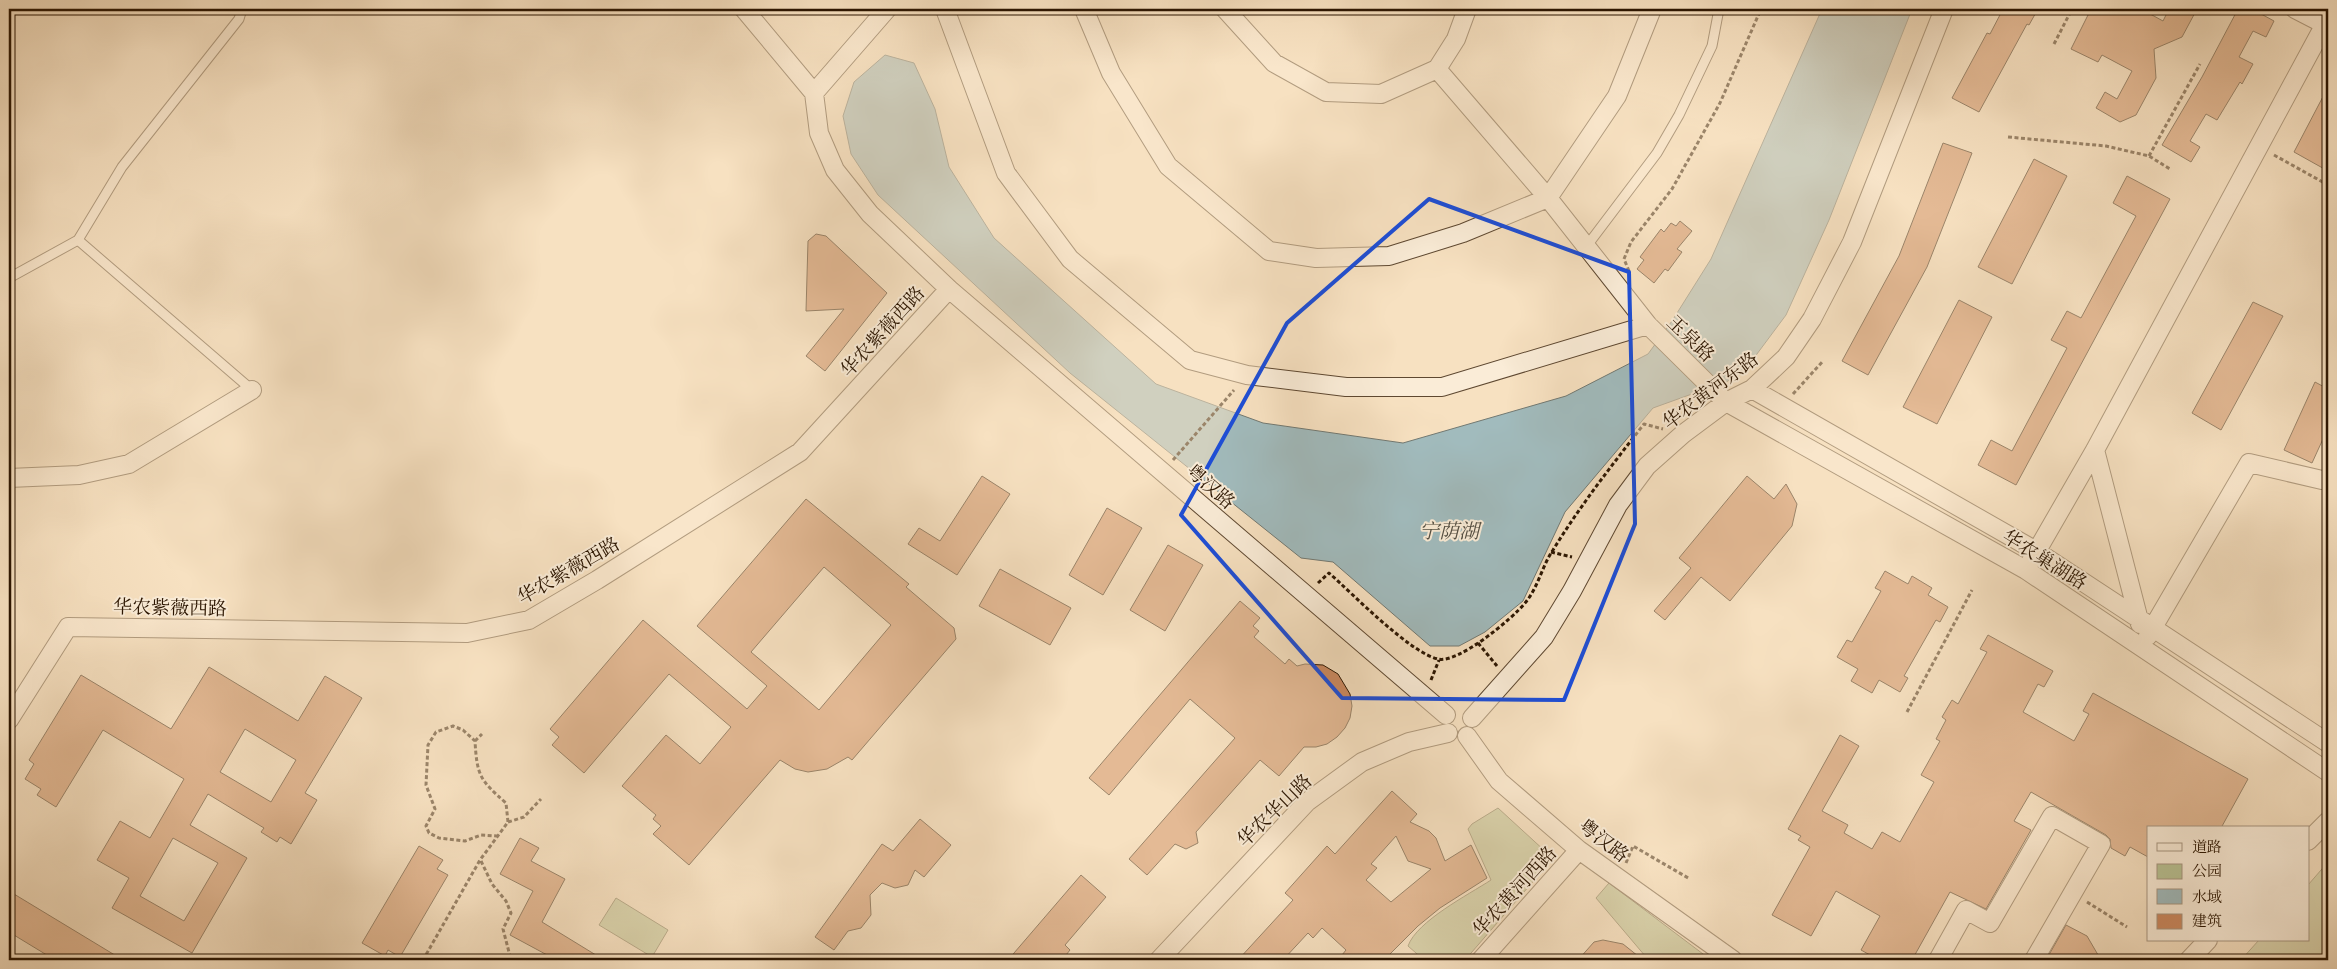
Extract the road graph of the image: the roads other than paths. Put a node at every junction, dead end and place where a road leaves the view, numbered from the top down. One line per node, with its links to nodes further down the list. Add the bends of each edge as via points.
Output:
1 (242, 9): 16 (lane, via 239,19 122,167)
2 (744, 9): 14 (street)
3 (887, 9): 14 (street)
4 (944, 9): 20 (street, via 1006,173 1070,259 1190,360 1247,375 1346,387 1442,388)
5 (1084, 9): 15 (street, via 1111,73 1168,166 1269,251 1316,258 1389,256 1463,233)
6 (1225, 9): 13 (street, via 1274,63 1326,92 1382,94)
7 (1467, 9): 13 (street, via 1456,38)
8 (1652, 9): 15 (street, via 1617,96)
9 (1719, 9): 17 (lane, via 1712,46 1658,153)
10 (1944, 9): 22 (street, 华农黄河东路, via 1852,242 1812,319 1786,357)
11 (2295, 9): 12 (street)
12 (2327, 25): 24 (street)
13 (1437, 68): 15 (street, 玉泉路)
14 (814, 93): 19 (street, 粤汉路, via 819,133 835,170 870,214)
15 (1548, 198): 17 (street, 玉泉路)
16 (78, 240): 18 (lane); 21 (lane)
17 (1586, 246): 20 (street, 玉泉路)
18 (9, 278)
19 (949, 289): 31 (street, 粤汉路); 33 (street, 华农紫薇西路, via 800,452 529,620 467,634 68,627)
20 (1648, 325): 23 (street, 玉泉路)
21 (252, 390): 25 (street, via 129,464 79,475)
22 (1752, 390): 23 (street, 华农黄河东路); 27 (street, 华农巢湖路)
23 (1726, 402): 28 (street, 华农巢湖路); 32 (street, 华农黄河东路, via 1683,434 1648,466 1618,505 1544,637)
24 (2095, 450): 27 (street); 29 (street)
25 (9, 478)
26 (2328, 480): 29 (street, via 2249,464)
27 (2036, 551): 28 (street); 29 (street, 华农巢湖路)
28 (2026, 570): 30 (street, 华农巢湖路)
29 (2146, 623): 30 (street); 36 (street, 华农巢湖路)
30 (2142, 647): 37 (street, 华农巢湖路)
31 (1446, 716): 32 (street, via 1453,710 1462,709); 34 (street, via 1444,724)
32 (1472, 718): 35 (street, via 1473,727)
33 (9, 720)
34 (1448, 733): 35 (street, via 1457,738); 42 (street, 华农华山路, via 1410,742 1362,762 1307,802)
35 (1467, 736): 40 (street, 粤汉路, via 1498,781)
36 (2328, 743)
37 (2328, 772)
38 (2328, 822): 39 (street)
39 (2310, 839)
40 (1579, 850): 43 (street, 华农黄河西路); 44 (street, 粤汉路)
41 (2206, 942): 47 (street)
42 (1159, 960)
43 (1481, 960)
44 (1733, 960)
45 (1938, 960): 46 (street, via 1966,910 1990,923 2052,816 2101,844)
46 (2034, 960)
47 (2189, 960)

